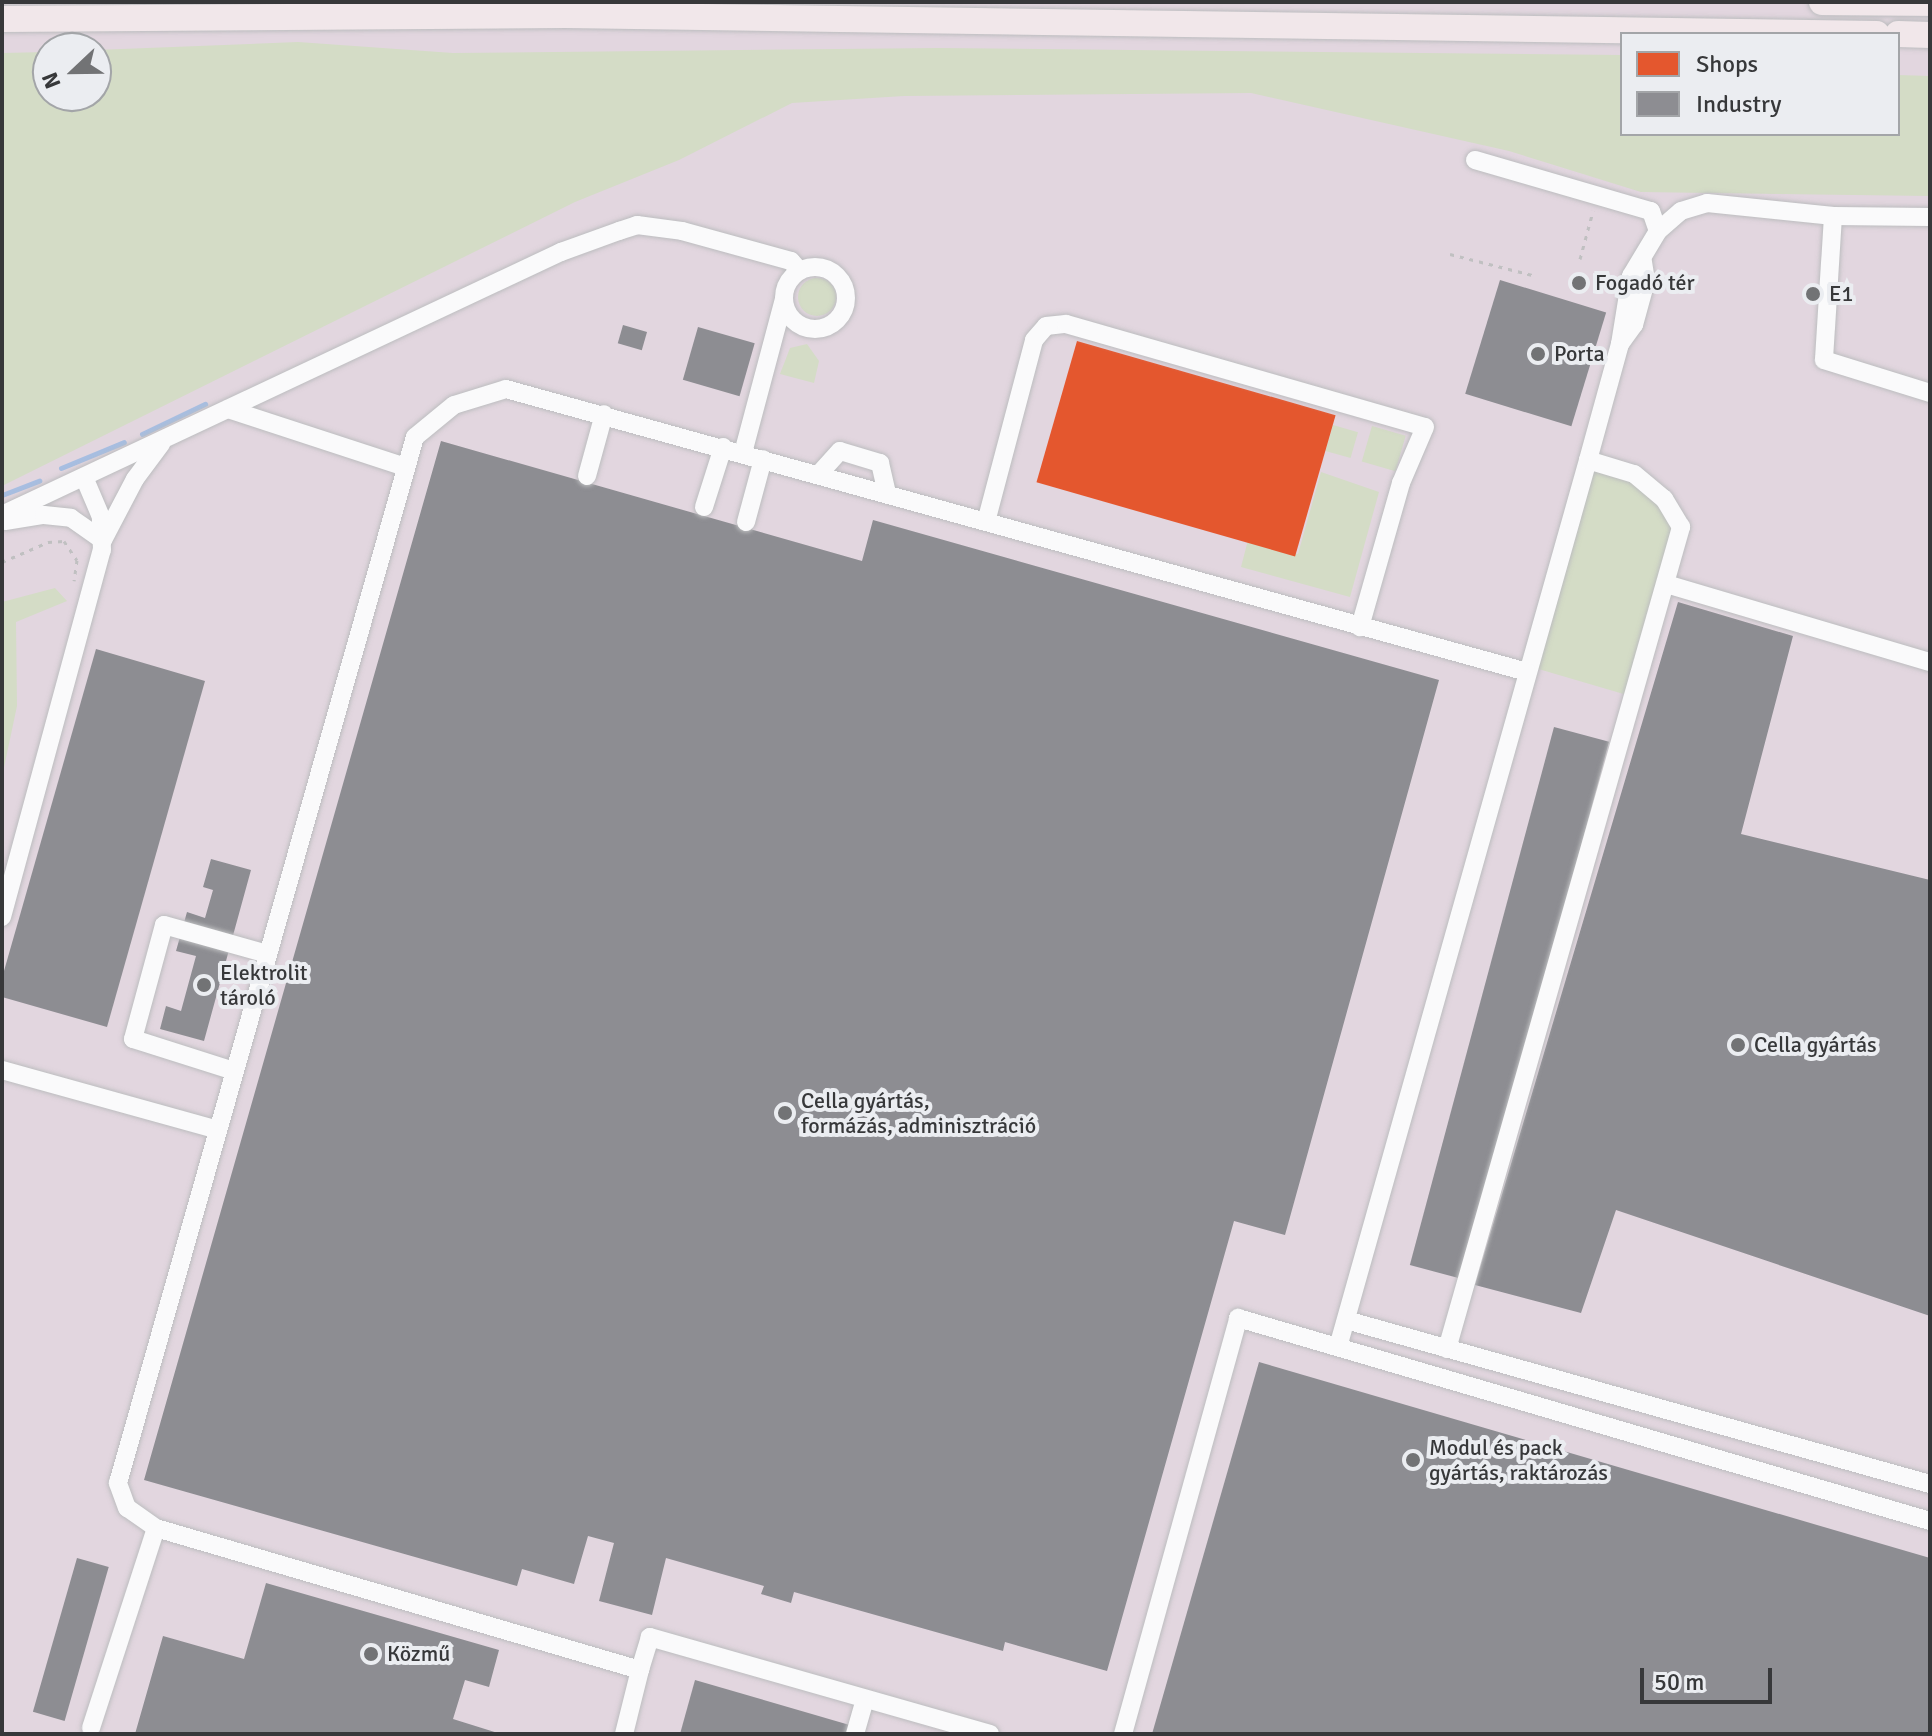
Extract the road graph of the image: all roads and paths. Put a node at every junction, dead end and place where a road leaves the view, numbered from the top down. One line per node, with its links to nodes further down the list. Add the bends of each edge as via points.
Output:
1 (1822, 2): 2 (highway)
2 (1930, 3)
3 (2, 19): 4 (highway, via 270,13 566,15)
4 (1739, 32)
5 (1900, 34): 6 (highway)
6 (1930, 35)
7 (1475, 160): 8 (street)
8 (1598, 191): 11 (street, via 1651,211); 13 (path)
9 (1833, 216): 10 (street); 11 (street, via 1707,203 1681,211); 17 (street, via 1824,360)
10 (1930, 217)
11 (1658, 231): 24 (street, via 1643,261 1646,281 1634,325 1620,344)
12 (1450, 254): 15 (path)
13 (1580, 259)
14 (800, 271): 16 (street, via 788,282); 16 (street, via 818,267 835,274 846,292 843,312 829,327 809,329 791,318); 18 (street, via 791,261 637,225 561,252)
15 (1536, 276)
16 (784, 299): 22 (street)
17 (1930, 393)
18 (228, 409): 20 (street); 25 (street)
19 (604, 414): 21 (street); 25 (street, via 506,389 454,405 415,437); 27 (street)
20 (168, 437): 28 (street); 35 (street, via 149,457)
21 (723, 447): 22 (street); 30 (street)
22 (743, 453): 23 (street)
23 (763, 459): 26 (street); 33 (street)
24 (1588, 460): 37 (street, via 1634,474 1664,499 1681,527); 41 (street)
25 (405, 467): 43 (street)
26 (819, 474): 29 (street); 29 (street, via 840,451 880,463)
27 (587, 476)
28 (84, 477): 31 (street); 35 (street, via 97,502)
29 (887, 493): 34 (street)
30 (704, 507)
31 (2, 515)
32 (2, 522): 35 (street, via 44,515 71,518)
33 (746, 522)
34 (986, 522): 39 (street); 39 (street, via 1034,340 1046,326 1066,324 1425,427 1401,483)
35 (103, 540): 38 (street)
36 (2, 562): 38 (path, via 48,542 64,541 77,560 73,584)
37 (1666, 584): 40 (street); 49 (street)
38 (88, 592): 42 (street)
39 (1360, 627): 41 (street)
40 (1930, 662)
41 (1527, 672): 47 (street)
42 (2, 917)
43 (267, 954): 45 (street); 45 (street, via 164,925 133,1039)
44 (2, 1070): 46 (street)
45 (234, 1071): 46 (street)
46 (218, 1130): 52 (street, via 118,1483 127,1508)
47 (1346, 1320): 48 (street); 49 (street)
48 (1338, 1347): 51 (street); 59 (street, via 1238,1318)
49 (1447, 1349): 50 (street)
50 (1930, 1484)
51 (1930, 1521)
52 (156, 1528): 53 (street); 55 (street)
53 (640, 1670): 54 (street, via 650,1637); 56 (street)
54 (865, 1699): 57 (street); 58 (street)
55 (91, 1728)
56 (624, 1734)
57 (855, 1734)
58 (990, 1734)
59 (1123, 1734)

